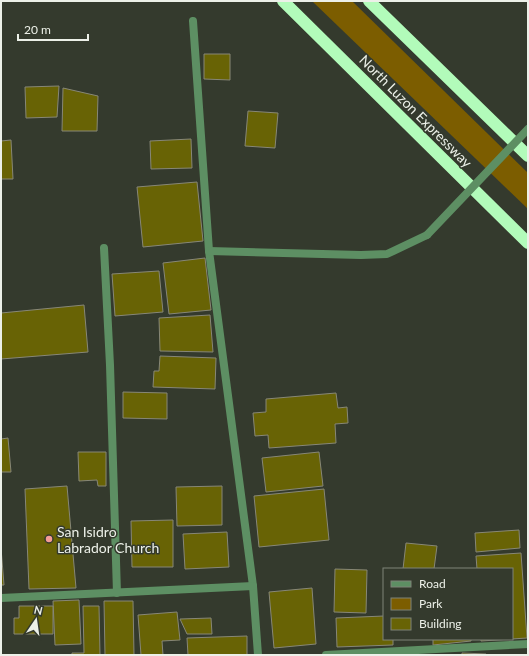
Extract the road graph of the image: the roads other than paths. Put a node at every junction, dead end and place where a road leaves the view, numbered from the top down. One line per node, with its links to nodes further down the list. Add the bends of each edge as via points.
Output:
1 (283, 1): 6 (highway, North Luzon Expressway)
2 (369, 1): 5 (highway)
3 (193, 21): 8 (street)
4 (528, 129): 8 (street, bridge, via 427,235 387,254 361,256)
5 (528, 156)
6 (528, 243)
7 (104, 248): 10 (street)
8 (209, 251): 9 (street)
9 (253, 586): 10 (street); 13 (street)
10 (117, 593): 11 (street)
11 (1, 598)
12 (528, 644): 14 (street)
13 (258, 655)
14 (326, 655)

